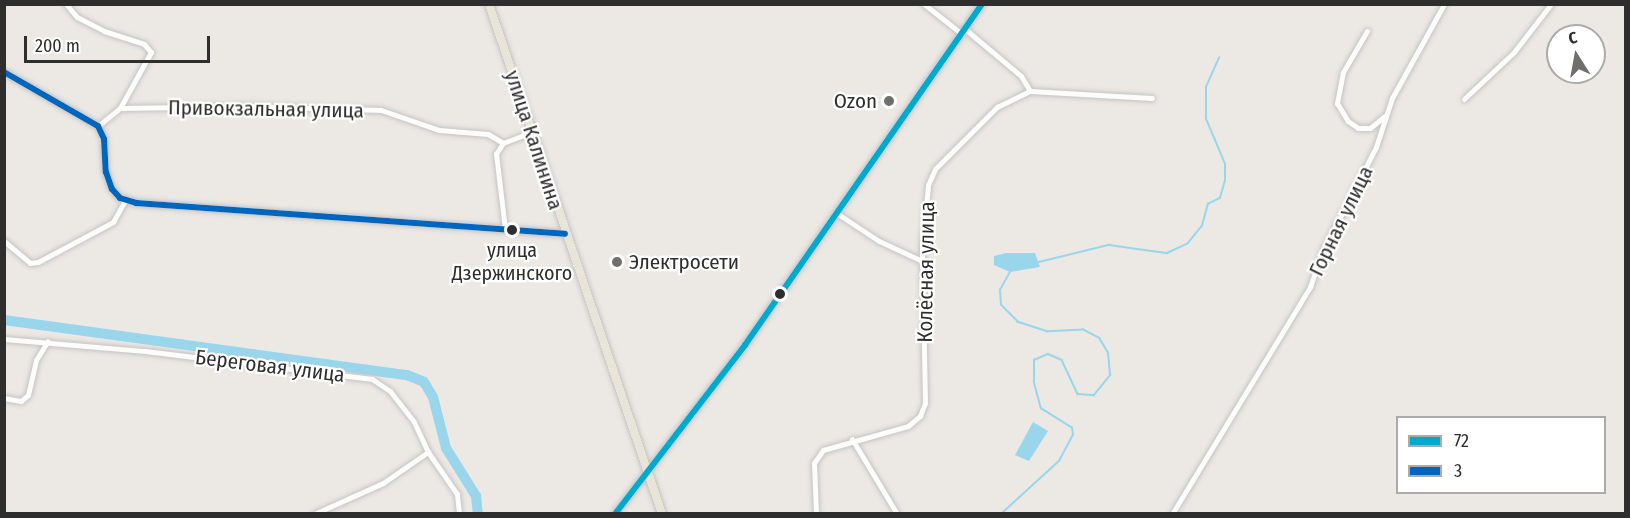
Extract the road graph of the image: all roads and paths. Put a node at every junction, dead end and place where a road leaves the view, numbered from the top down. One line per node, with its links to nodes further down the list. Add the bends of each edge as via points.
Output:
1 (66, 4): 13 (street, via 77,16 104,32 144,44 151,52)
2 (489, 4): 16 (main road, улица Калинина)
3 (924, 4): 8 (street)
4 (982, 4): 8 (street)
5 (1444, 4): 14 (street, Горная улица)
6 (1551, 4): 12 (street, via 1514,52)
7 (1367, 31): 14 (street, via 1343,72 1337,103 1348,121 1358,128 1370,128)
8 (964, 32): 10 (street, via 1021,76); 19 (street)
9 (4, 72): 15 (street)
10 (1030, 91): 11 (street, Колёсная улица); 23 (street, Колёсная улица, via 997,107 934,170 928,185)
11 (1152, 98)
12 (1464, 99)
13 (120, 108): 15 (street); 17 (street, Привокзальная улица, via 381,110 439,130 488,134)
14 (1386, 115): 36 (street, Горная улица, via 1376,147 1322,252 1310,287 1293,308 1226,431)
15 (98, 126): 18 (street, via 104,139 106,172 112,189)
16 (531, 132): 17 (street); 21 (main road, улица Калинина)
17 (502, 142): 20 (street, via 496,154 496,167)
18 (124, 200): 20 (street); 22 (street, via 113,222 38,262 30,263)
19 (838, 214): 23 (street, via 879,241); 29 (street)
20 (506, 229): 21 (street)
21 (566, 234): 29 (main road, улица Калинина)
22 (4, 241)
23 (922, 261): 27 (street, Колёсная улица, via 925,403 920,416 908,426)
24 (4, 339): 25 (street, Береговая улица)
25 (48, 341): 26 (street, via 36,360 28,395 21,401); 28 (street, Береговая улица, via 372,379 390,391 402,406)
26 (4, 398)
27 (852, 439): 34 (street, Колёсная улица, via 823,450 814,463); 35 (street)
28 (428, 452): 30 (street, via 383,483); 31 (street, Береговая улица, via 457,494)
29 (648, 472): 32 (street); 33 (main road, улица Калинина)
30 (314, 513)
31 (459, 513)
32 (615, 513)
33 (662, 513)
34 (816, 513)
35 (897, 513)
36 (1172, 513)

